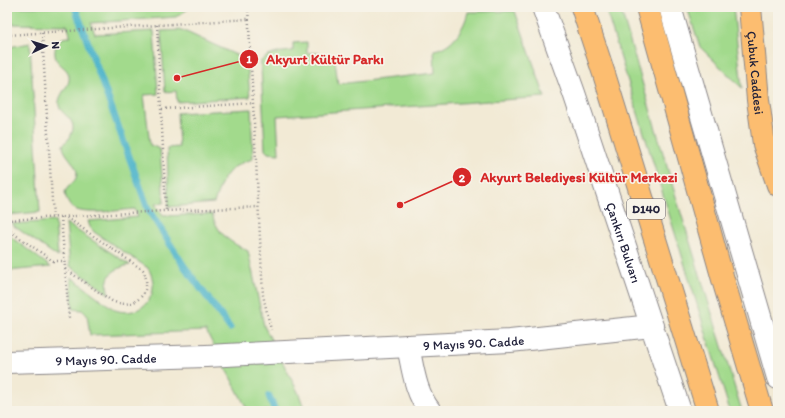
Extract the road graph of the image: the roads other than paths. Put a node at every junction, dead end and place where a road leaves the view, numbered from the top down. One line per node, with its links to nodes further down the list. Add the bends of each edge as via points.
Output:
1 (543, 7): 7 (street, Çankırı Bulvarı)
2 (582, 7): 13 (main road, D140)
3 (647, 7): 14 (main road)
4 (670, 7): 10 (street)
5 (750, 7): 6 (main road, Çubuk Caddesi, via 764,144)
6 (778, 185)
7 (652, 326): 8 (street, 9 Mayıs 90. Cadde, via 510,341); 12 (street, Çankırı Bulvarı)
8 (408, 346): 9 (street, 9 Mayıs 90. Cadde, via 287,353); 11 (street, via 416,384)
9 (7, 362)
10 (778, 378)
11 (426, 406)
12 (680, 411)
13 (708, 411)
14 (762, 411)

